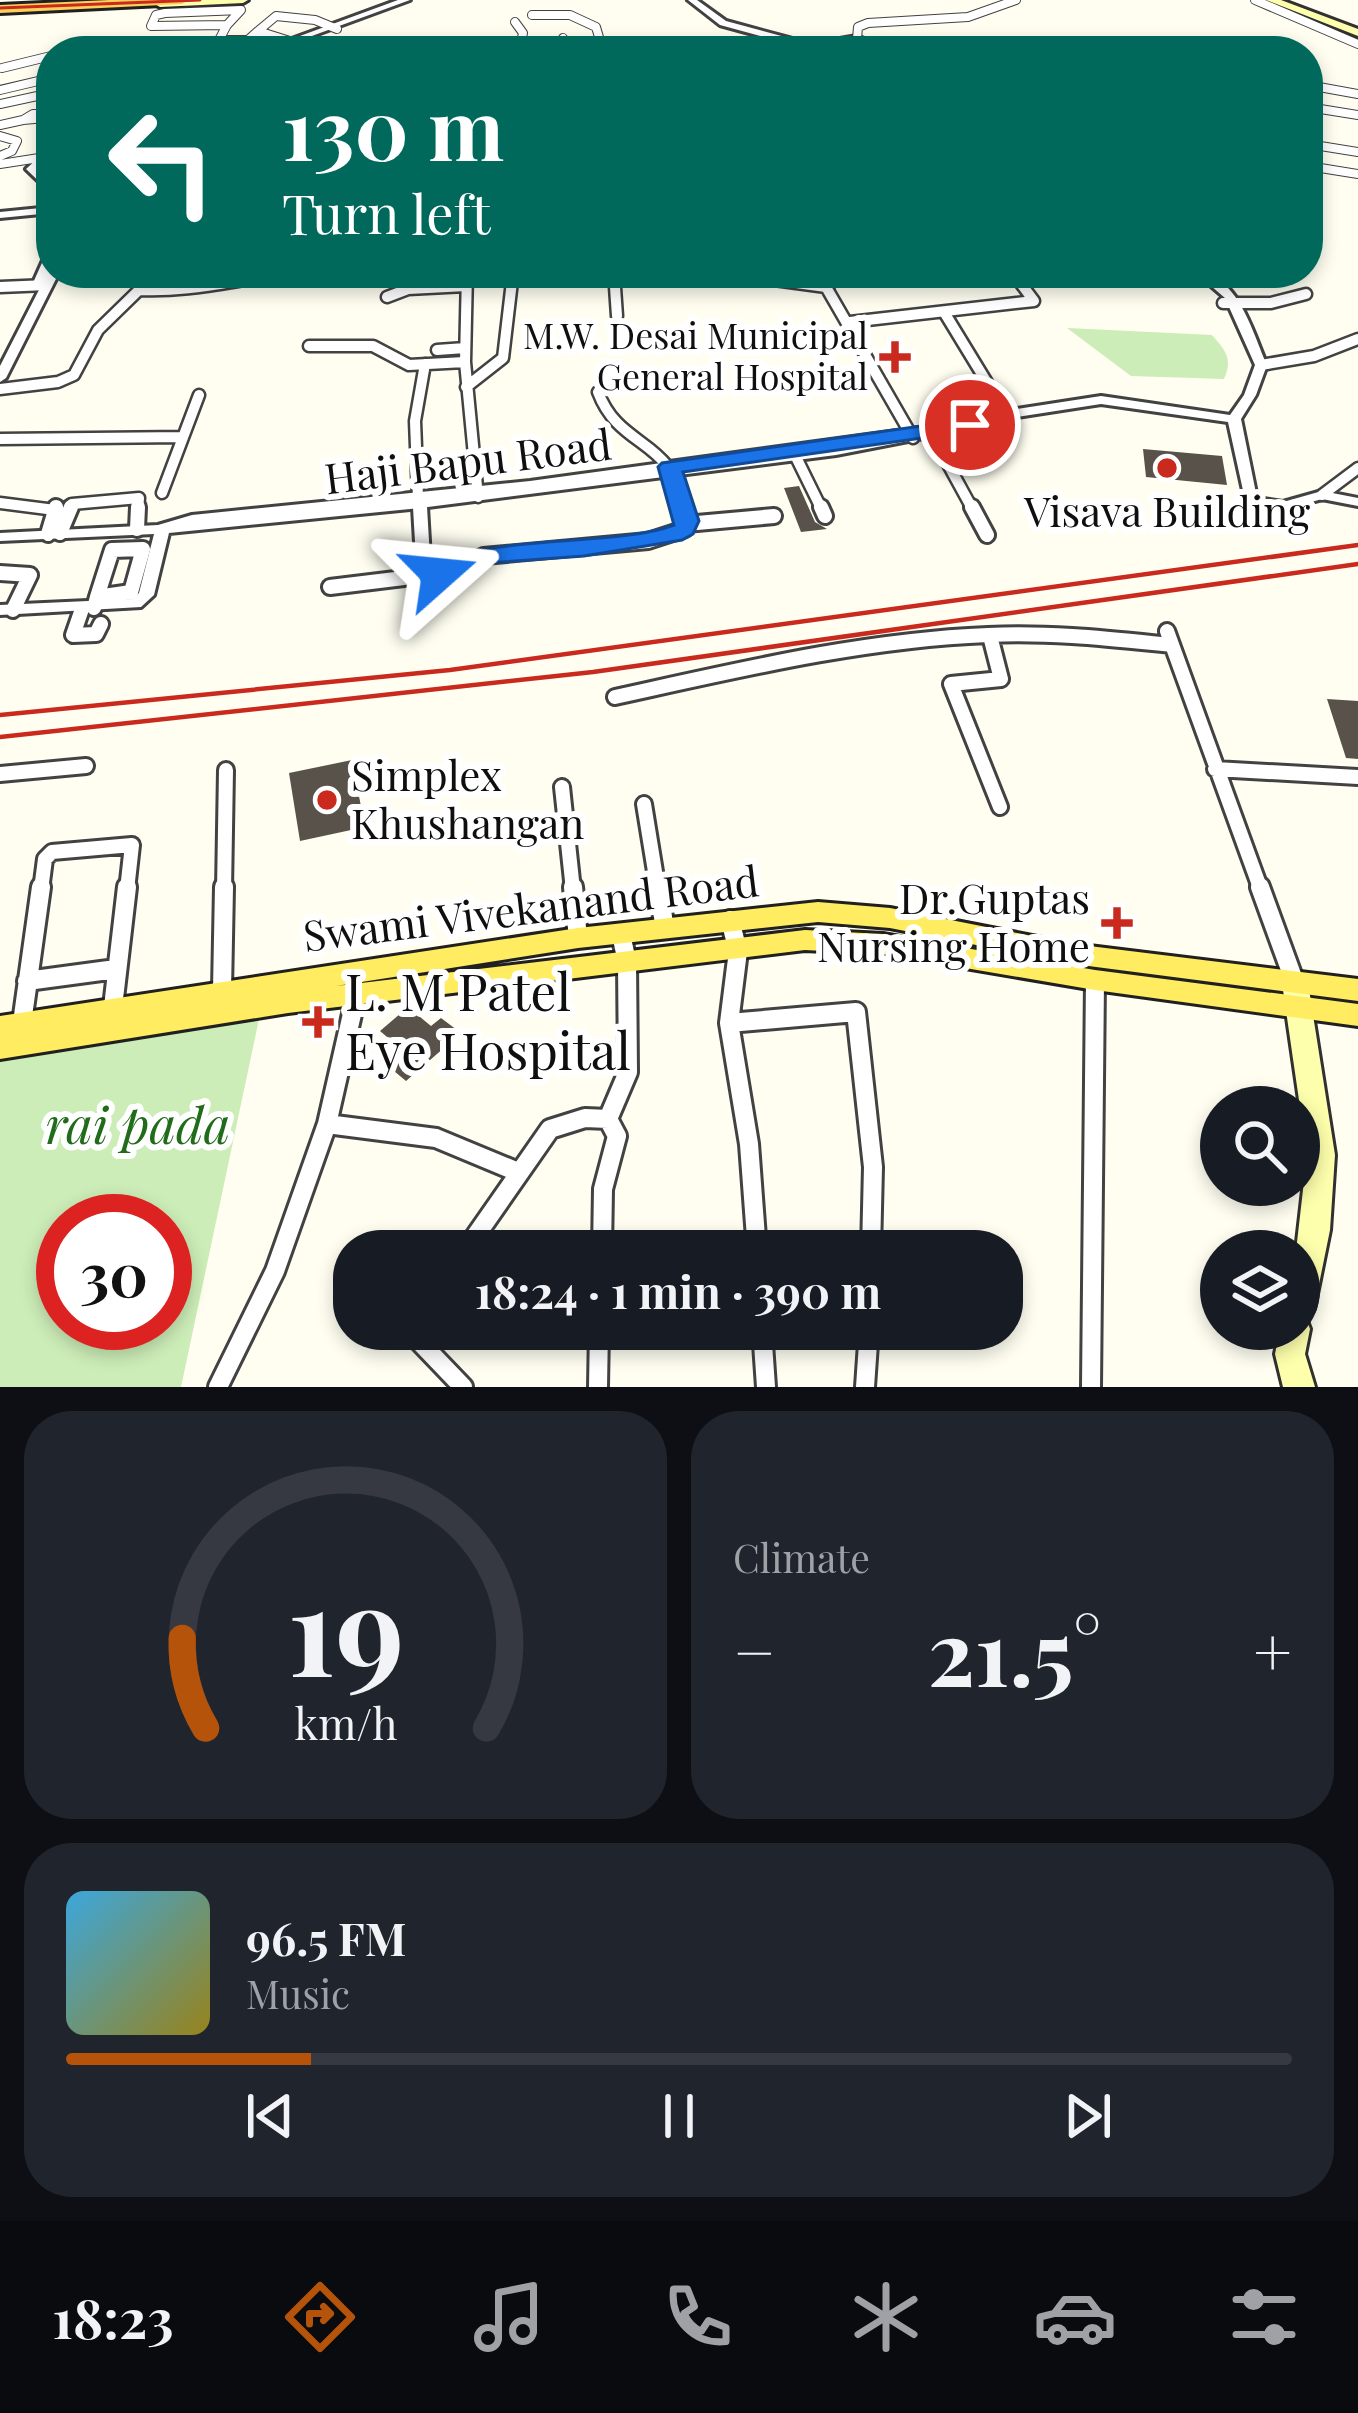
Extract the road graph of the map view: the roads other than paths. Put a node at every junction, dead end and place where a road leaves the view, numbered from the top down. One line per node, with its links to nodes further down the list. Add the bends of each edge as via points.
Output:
1 (97, 0): 10 (highway)
2 (182, 0): 11 (highway)
3 (243, 0): 14 (main road)
4 (410, 0): 20 (street)
5 (692, 0): 28 (street)
6 (1016, 0): 29 (street, via 990,13 868,23 858,27)
7 (1255, 0): 30 (street)
8 (1271, 0): 21 (main road)
9 (1282, 0): 21 (main road)
10 (76, 3): 11 (highway); 12 (highway); 13 (highway)
11 (141, 4): 13 (main road); 14 (main road)
12 (0, 7): 13 (highway)
13 (46, 7)
14 (163, 9): 18 (street, via 151,26); 18 (street, via 241,10)
15 (532, 15): 27 (street, via 581,18)
16 (315, 20): 19 (street, via 271,17); 20 (street); 22 (street)
17 (515, 22): 26 (street)
18 (227, 25): 23 (street)
19 (261, 28): 22 (street); 22 (street); 24 (street)
20 (335, 28): 22 (street)
21 (1358, 31)
22 (291, 34): 25 (street)
23 (221, 36)
24 (252, 36)
25 (288, 36)
26 (522, 36)
27 (599, 36)
28 (751, 36)
29 (865, 36)
30 (1358, 44)
31 (36, 61): 32 (street)
32 (3, 71): 34 (street)
33 (36, 81): 34 (street)
34 (22, 84): 36 (street)
35 (1323, 88): 37 (street)
36 (0, 90)
37 (1358, 94)
38 (36, 96): 39 (street)
39 (0, 104)
40 (1323, 109): 41 (street)
41 (1358, 115)
42 (23, 120): 43 (street)
43 (0, 124)
44 (0, 136): 48 (street, via 17,141)
45 (1323, 146): 46 (street)
46 (1358, 152)
47 (36, 157): 48 (street)
48 (0, 162)
49 (1323, 168): 50 (street)
50 (1358, 174)
51 (36, 211): 52 (street)
52 (0, 215)
53 (36, 282): 54 (street)
54 (0, 287)
55 (42, 288): 71 (street)
56 (198, 288): 64 (street)
57 (414, 288): 66 (street)
58 (466, 288): 75 (street)
59 (511, 288): 80 (street, via 503,358)
60 (615, 288): 69 (street)
61 (827, 288): 70 (street)
62 (1024, 288): 68 (street, via 1034,301)
63 (1218, 288): 67 (street)
64 (139, 290): 81 (street, via 98,330 74,375)
65 (1306, 294): 67 (street)
66 (387, 297)
67 (1228, 303): 78 (street)
68 (944, 312): 70 (street); 84 (street)
69 (616, 316)
70 (850, 322): 87 (street)
71 (24, 323): 76 (street); 79 (street)
72 (1358, 339): 78 (street)
73 (310, 346): 77 (street, via 373,346 401,364)
74 (436, 350): 75 (street)
75 (465, 355): 77 (street); 80 (street)
76 (0, 358)
77 (425, 364): 97 (street, via 415,421)
78 (1261, 365): 85 (street)
79 (0, 376)
80 (466, 387): 95 (street)
81 (0, 388)
82 (598, 392): 93 (street, via 629,441 663,455)
83 (199, 395): 89 (street)
84 (1007, 417): 85 (street, Haji Bapu Road, via 1101,400); 86 (street, Haji Bapu Road)
85 (1234, 418): 98 (street)
86 (950, 429): 87 (street, Haji Bapu Road); 88 (street, Haji Bapu Road)
87 (911, 435): 88 (street, Haji Bapu Road); 91 (street, Haji Bapu Road)
88 (932, 435): 108 (street)
89 (183, 437): 90 (street); 94 (street)
90 (0, 439)
91 (795, 454): 93 (street, Haji Bapu Road); 102 (street)
92 (1358, 468): 96 (street)
93 (671, 470): 95 (street, Haji Bapu Road); 104 (street)
94 (162, 494)
95 (478, 494): 97 (street, Haji Bapu Road)
96 (1322, 495): 98 (street, via 1283,506); 100 (street)
97 (423, 500): 105 (street, Haji Bapu Road); 111 (street)
98 (1251, 501): 103 (street)
99 (0, 502): 107 (street, via 56,507)
100 (1358, 502)
101 (774, 516): 104 (street)
102 (825, 516)
103 (1242, 519)
104 (686, 524): 111 (street, via 648,541 484,556)
105 (163, 528): 106 (street, Haji Bapu Road); 113 (street, via 142,600)
106 (137, 529): 107 (street, Haji Bapu Road); 107 (street, via 139,499 72,504)
107 (54, 534): 109 (street, Haji Bapu Road)
108 (987, 535)
109 (0, 537)
110 (0, 573): 114 (street, via 30,574)
111 (424, 576): 112 (street)
112 (330, 586)
113 (93, 609): 113 (street, via 113,546 143,550 131,592); 114 (street)
114 (6, 610)
115 (990, 636): 116 (street, via 756,665); 118 (street, via 1170,638); 124 (street, via 1001,679 951,683)
116 (615, 698)
117 (86, 766): 120 (street)
118 (1215, 769): 121 (street); 137 (street)
119 (226, 770): 135 (street)
120 (0, 773)
121 (1358, 777)
122 (562, 787): 128 (street)
123 (644, 803): 126 (street)
124 (1000, 807)
125 (730, 920): 126 (main road, Swami Vivekanand Road); 129 (street); 137 (main road, Swami Vivekanand Road, via 842,912)
126 (665, 929): 127 (main road, Swami Vivekanand Road)
127 (621, 934): 128 (main road, Swami Vivekanand Road); 130 (street)
128 (578, 938): 134 (main road, Swami Vivekanand Road)
129 (739, 951): 130 (main road, Swami Vivekanand Road); 132 (main road, Swami Vivekanand Road, via 856,941); 140 (street)
130 (627, 962): 134 (main road, Swami Vivekanand Road); 143 (street, via 628,1072)
131 (116, 969): 133 (street); 133 (street, via 132,845 52,852 45,860); 138 (street)
132 (1095, 980): 137 (main road, Swami Vivekanand Road); 161 (street)
133 (27, 981): 141 (street)
134 (358, 981): 135 (main road, Swami Vivekanand Road); 142 (main road, Swami Vivekanand Road); 144 (street)
135 (222, 990): 138 (main road, Swami Vivekanand Road)
136 (1358, 990): 137 (main road, Swami Vivekanand Road)
137 (1296, 996): 139 (main road, Swami Vivekanand Road); 150 (main road, via 1321,1155)
138 (112, 1007): 141 (main road, Swami Vivekanand Road)
139 (1358, 1015)
140 (729, 1023): 148 (street); 149 (street, via 856,1012)
141 (11, 1025)
142 (0, 1048)
143 (608, 1119): 145 (street, via 550,1129); 147 (street, via 617,1136)
144 (327, 1124): 145 (street, via 436,1138); 156 (street, via 275,1271)
145 (518, 1172): 146 (street)
146 (479, 1230)
147 (602, 1230)
148 (755, 1230)
149 (872, 1230)
150 (1315, 1230)
151 (428, 1350): 157 (street)
152 (599, 1350): 158 (street)
153 (763, 1350): 159 (street)
154 (868, 1350): 160 (street)
155 (1291, 1350): 162 (main road)
156 (218, 1387)
157 (463, 1387)
158 (598, 1387)
159 (766, 1387)
160 (866, 1387)
161 (1091, 1387)
162 (1299, 1387)

